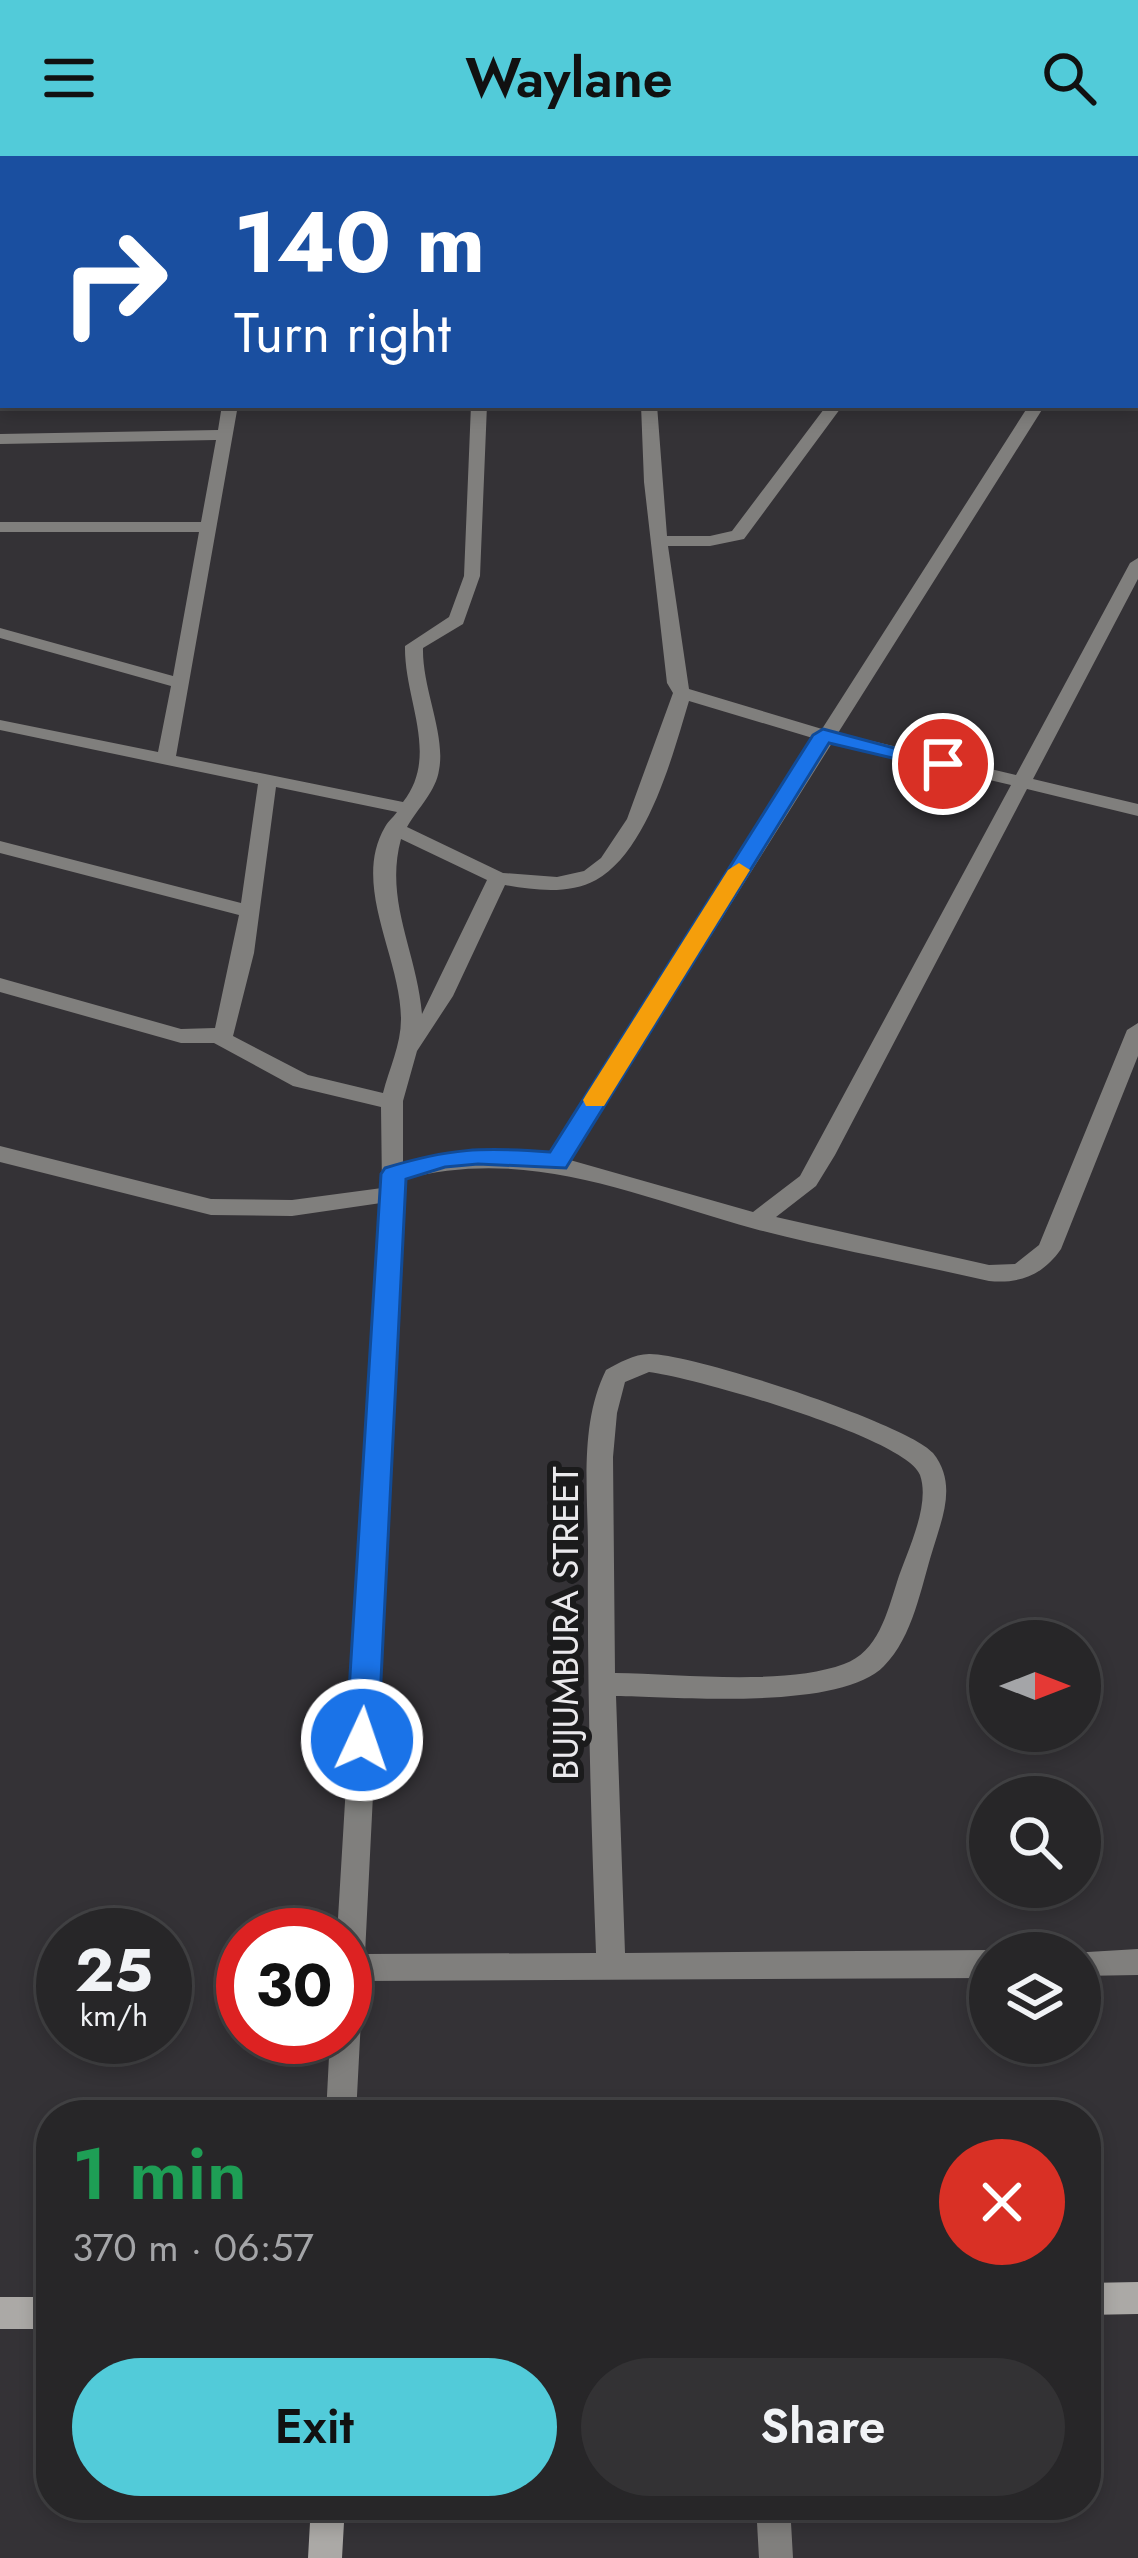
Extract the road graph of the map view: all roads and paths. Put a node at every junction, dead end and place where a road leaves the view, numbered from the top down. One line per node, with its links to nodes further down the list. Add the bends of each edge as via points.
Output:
1 (229, 408): 6 (street)
2 (479, 408): 20 (street, via 472,576 457,620 414,646 416,704 434,761 427,788)
3 (649, 408): 10 (street)
4 (833, 408): 10 (street, via 738,535)
5 (1035, 408): 16 (street)
6 (223, 435): 7 (street); 8 (street)
7 (0, 439)
8 (207, 526): 9 (street); 13 (street)
9 (0, 527)
10 (658, 541): 14 (street)
11 (1138, 563): 19 (street)
12 (0, 633): 13 (street)
13 (179, 683): 17 (street)
14 (682, 693): 16 (street); 24 (street, via 636,820 591,875)
15 (0, 724): 17 (street)
16 (823, 735): 19 (street); 32 (street)
17 (167, 756): 18 (street)
18 (268, 779): 20 (street); 25 (street)
19 (1023, 783): 21 (street); 34 (street, via 824,1155 808,1180)
20 (408, 809): 22 (street)
21 (1138, 810)
22 (394, 828): 24 (street); 29 (street, via 381,879 409,993)
23 (0, 847): 25 (street)
24 (498, 878): 29 (street)
25 (250, 912): 28 (street, via 231,1021)
26 (0, 985): 28 (street, via 167,1033)
27 (1138, 1030): 34 (street, via 1049,1249 1030,1269 989,1273)
28 (218, 1036): 30 (street, via 291,1081)
29 (409, 1052): 30 (street)
30 (392, 1101): 33 (street)
31 (0, 1154): 33 (street, via 211,1207 292,1208)
32 (557, 1162): 33 (street, via 444,1159); 34 (street)
33 (393, 1184): 36 (street)
34 (756, 1220)
35 (600, 1684): 35 (street, BUJUMBURA STREET, via 607,1393 615,1376 650,1363 706,1376 915,1450 931,1468 936,1485 917,1558 886,1641 858,1672 800,1684); 41 (street, BUJUMBURA STREET)
36 (352, 1908)
37 (1138, 1962): 38 (street)
38 (1101, 1963)
39 (969, 1964): 41 (street)
40 (372, 1968): 41 (street)
41 (611, 1968)
42 (343, 2064): 43 (street)
43 (341, 2100)
44 (1101, 2299): 45 (street)
45 (1138, 2299)
46 (0, 2313): 47 (street)
47 (36, 2313)
48 (327, 2520): 50 (street)
49 (774, 2520): 51 (street)
50 (325, 2558)
51 (776, 2558)

